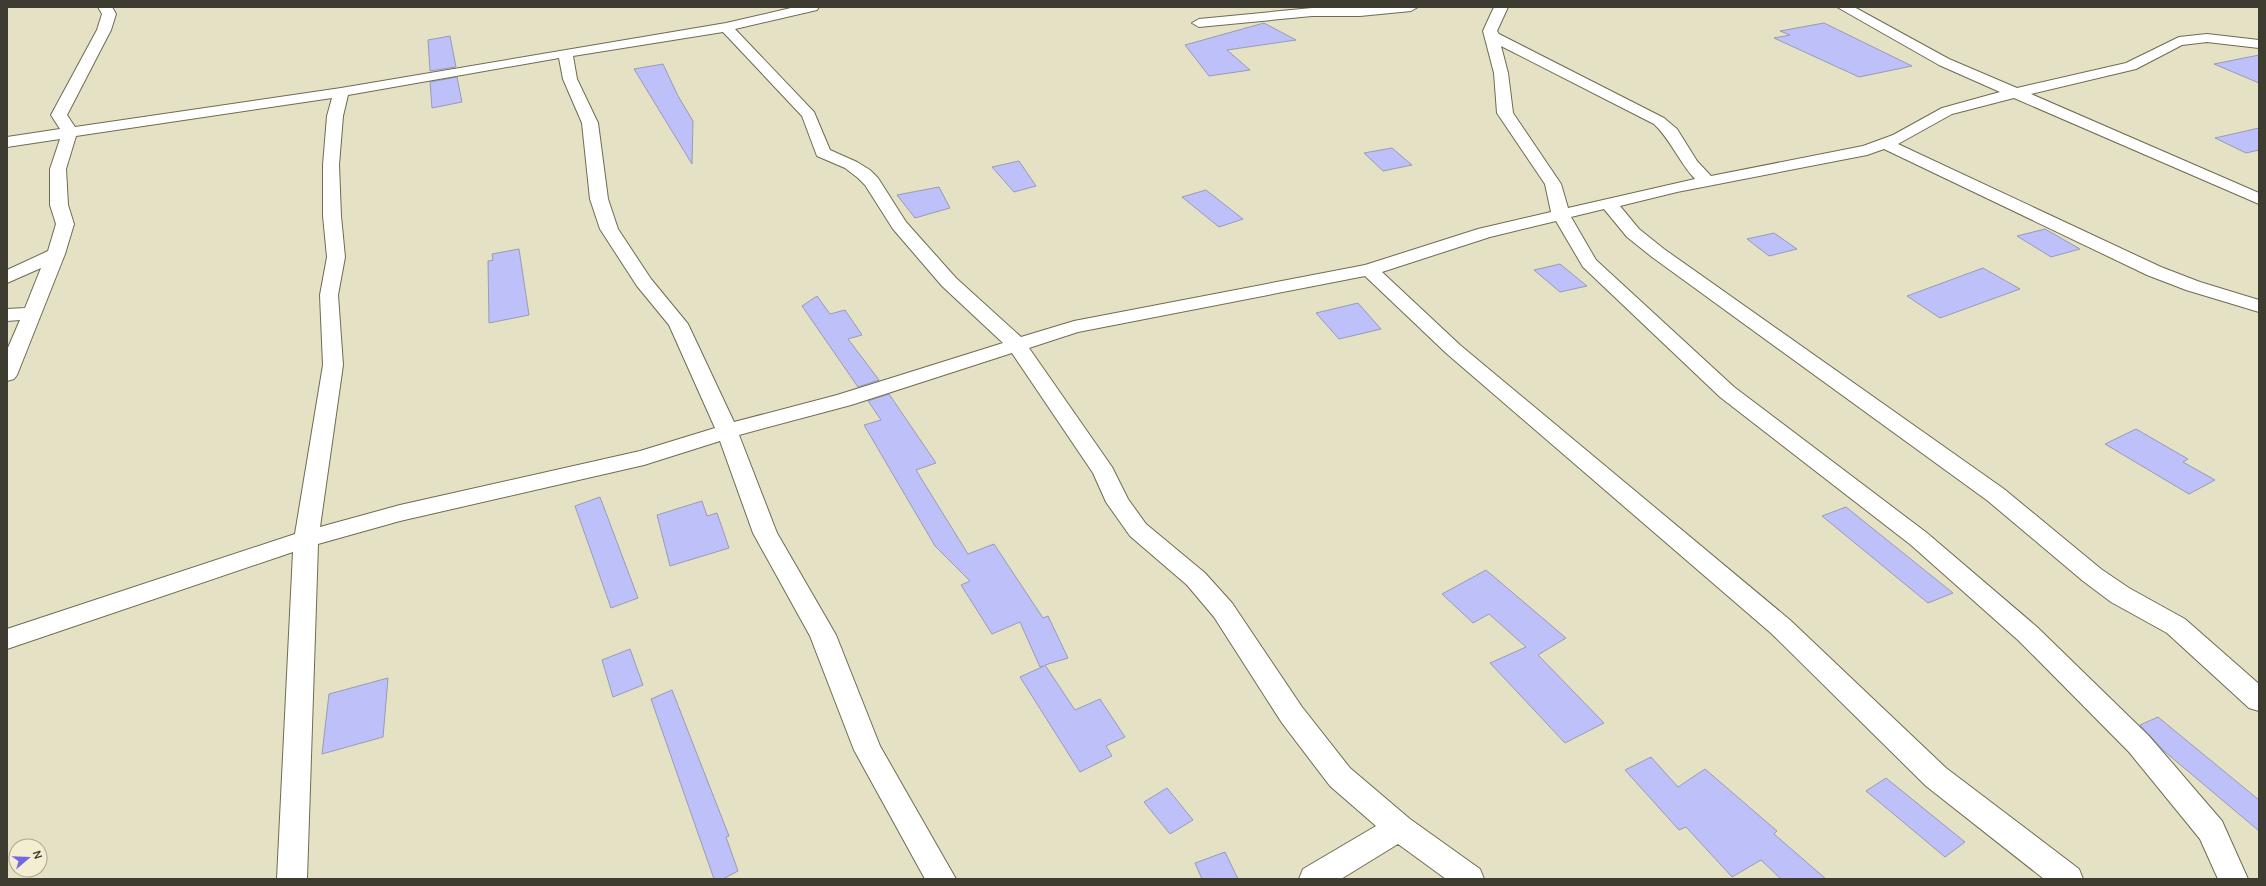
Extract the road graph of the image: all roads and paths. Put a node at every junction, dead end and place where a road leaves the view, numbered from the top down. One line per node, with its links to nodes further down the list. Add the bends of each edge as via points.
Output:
1 (105, 7): 13 (street, via 109,14 104,30 59,115)
2 (812, 7): 7 (street)
3 (1411, 7): 6 (street, via 1360,12 1312,12)
4 (1501, 7): 8 (street)
5 (1844, 7): 12 (street, via 1917,49)
6 (1199, 23)
7 (726, 27): 10 (street); 26 (street, via 809,115 823,153 851,165 864,174 872,182 899,225 944,276)
8 (1490, 32): 16 (street, via 1506,45 1553,66 1659,121 1671,132 1690,164); 19 (street, via 1501,73 1505,113 1553,184)
9 (2259, 44): 12 (street, via 2207,38 2179,41 2131,66)
10 (565, 53): 11 (street); 28 (street, via 570,80 590,123 599,199 609,229 644,282 678,324)
11 (341, 92): 13 (street); 29 (street, via 334,116 331,165 336,257 329,295 333,365)
12 (2013, 93): 15 (street, via 1971,102 1947,111 1899,138); 17 (street)
13 (70, 132): 14 (street); 20 (street, via 58,169 59,205 65,224)
14 (7, 142)
15 (1884, 143): 16 (street, via 1847,154); 23 (street, via 2154,271)
16 (1708, 182): 18 (street, via 1671,188)
17 (2259, 200)
18 (1609, 204): 19 (street); 31 (street, via 1633,233 1658,253 1996,495 2092,575 2120,595 2176,626)
19 (1561, 215): 21 (street, via 1484,233); 38 (street, via 1589,263 1727,392 1919,539 2028,634 2139,744 2211,830)
20 (56, 254): 22 (street); 24 (street)
21 (1369, 270): 26 (street, via 1081,326); 37 (street, via 1453,349 1781,628 1936,777)
22 (7, 277)
23 (2259, 306)
24 (32, 313): 25 (street); 27 (street)
25 (7, 315)
26 (1016, 344): 28 (street, via 844,400); 32 (street, via 1104,472 1118,502 1138,530 1196,579 1223,610 1292,715 1340,777)
27 (7, 375)
28 (726, 431): 29 (street, via 644,458 400,513); 34 (street, via 765,533 823,636 868,750)
29 (306, 539): 30 (street); 33 (street)
30 (7, 639)
31 (2259, 700)
32 (1398, 828): 35 (street); 36 (street, via 1449,862)
33 (292, 879)
34 (941, 879)
35 (1314, 879)
36 (1469, 879)
37 (2068, 879)
38 (2233, 879)

